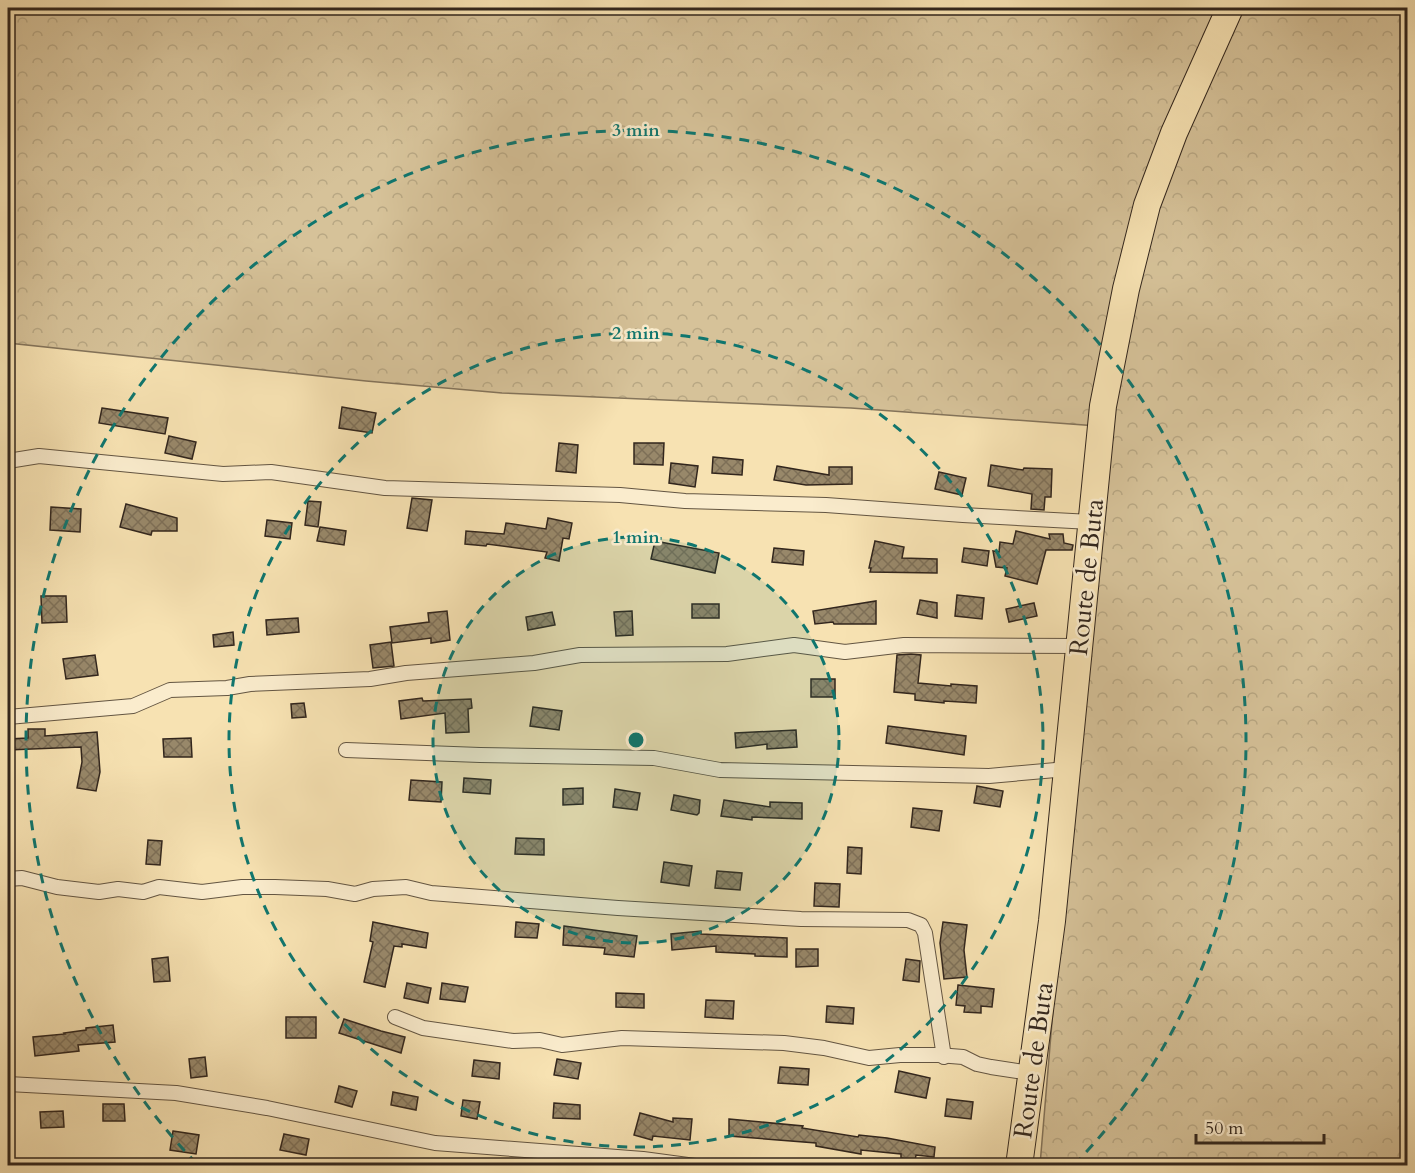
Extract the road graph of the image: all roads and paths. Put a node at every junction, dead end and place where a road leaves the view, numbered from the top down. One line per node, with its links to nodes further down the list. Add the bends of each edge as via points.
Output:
1 (1230, 8): 3 (highway, Route de Buta, via 1174,133 1147,205 1103,406)
2 (8, 460): 3 (street, via 39,456 223,474 271,472 397,488 826,505)
3 (1091, 522): 4 (highway, Route de Buta)
4 (1079, 646): 5 (street, via 904,645 844,652 794,645 727,654 580,655 370,679 170,690 133,706); 7 (highway, Route de Buta)
5 (8, 717)
6 (346, 750): 7 (street, via 654,758 720,770 989,776)
7 (1067, 769): 11 (highway, Route de Buta)
8 (8, 879): 10 (street, via 105,892 143,892 159,887 201,892 275,887 355,894 406,886 431,893 618,908 908,920 921,925 925,933)
9 (395, 1017): 10 (street, via 423,1028 562,1045 622,1038 772,1042 869,1058)
10 (944, 1057): 11 (street)
11 (1031, 1073): 14 (highway, Route de Buta)
12 (8, 1084): 13 (street, via 176,1093 435,1143)
13 (695, 1166)
14 (1019, 1166)

